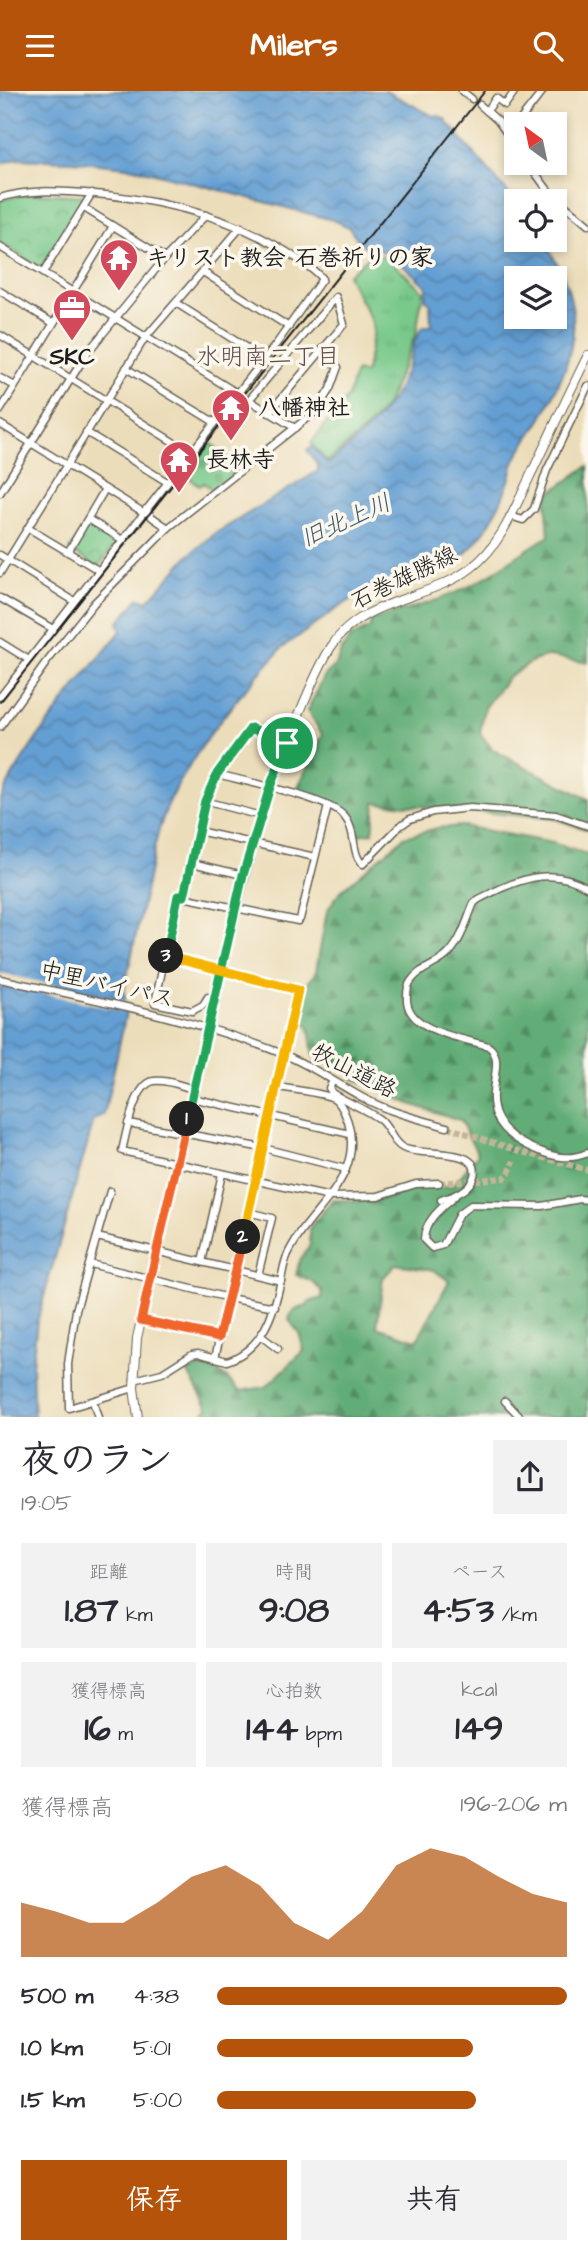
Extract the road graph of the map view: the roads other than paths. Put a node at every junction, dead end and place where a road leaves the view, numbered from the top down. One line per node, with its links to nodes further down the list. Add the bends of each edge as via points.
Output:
1 (462, 91): 4 (street)
2 (514, 91): 6 (street, via 505,105 496,98)
3 (543, 91): 7 (street)
4 (472, 99)
5 (480, 105): 6 (street)
6 (487, 111): 8 (street)
7 (526, 112)
8 (504, 129)
9 (536, 175): 14 (street)
10 (92, 193): 11 (street, via 34,191); 12 (street); 13 (street)
11 (0, 198)
12 (83, 208): 15 (street); 20 (street)
13 (206, 215): 16 (street); 18 (street)
14 (588, 225)
15 (113, 226): 18 (street); 22 (street)
16 (241, 227): 19 (street); 26 (street, via 284,249 322,279)
17 (0, 247): 20 (street)
18 (165, 258): 24 (street)
19 (203, 272): 23 (street); 26 (street)
20 (43, 273): 22 (street)
21 (0, 291): 25 (street)
22 (73, 291): 24 (street); 25 (street)
23 (176, 303): 28 (street); 32 (street)
24 (114, 318): 28 (street); 35 (street)
25 (53, 323): 31 (street)
26 (289, 327): 32 (street)
27 (0, 335): 31 (street)
28 (145, 338): 33 (street); 38 (street)
29 (321, 351): 41 (street); 41 (street, via 344,324 336,297 249,400); 44 (street, via 338,367 316,411)
30 (588, 355): 53 (main road, 石巻雄勝線)
31 (33, 356): 35 (street); 36 (street)
32 (264, 359): 38 (street)
33 (126, 368): 39 (street); 42 (street)
34 (0, 378): 36 (street)
35 (70, 378): 39 (street); 46 (street)
36 (15, 386): 40 (street)
37 (588, 386): 53 (street, via 532,512 523,520)
38 (237, 393): 42 (street)
39 (106, 401): 45 (street); 47 (street)
40 (0, 411)
41 (269, 413): 44 (street)
42 (214, 422): 47 (street)
43 (0, 424): 46 (street)
44 (295, 428): 56 (street)
45 (86, 432): 48 (street); 49 (street)
46 (31, 442): 48 (street); 51 (street)
47 (191, 453): 49 (street)
48 (66, 465): 50 (street); 55 (street)
49 (167, 482): 52 (street)
50 (106, 489): 52 (street); 54 (street)
51 (0, 493)
52 (145, 510): 56 (street); 57 (street)
53 (510, 516): 70 (main road, 石巻雄勝線, via 492,547 472,568 434,589 374,610 340,635 319,669)
54 (88, 519): 57 (street); 58 (street)
55 (28, 528): 58 (street); 60 (street)
56 (169, 528): 69 (street, via 94,603)
57 (122, 540): 61 (street)
58 (68, 552): 61 (street)
59 (0, 555): 60 (street)
60 (8, 561): 62 (street); 64 (street)
61 (98, 570): 64 (street)
62 (0, 573)
63 (0, 598): 65 (street)
64 (74, 601): 65 (street)
65 (53, 629): 67 (street)
66 (0, 642): 67 (street)
67 (29, 660): 68 (street)
68 (0, 697)
69 (0, 727)
70 (287, 743): 71 (street, via 251,728); 72 (main road, 石巻雄勝線)
71 (217, 774): 72 (street); 73 (street)
72 (270, 787): 74 (street); 75 (main road, 石巻雄勝線)
73 (205, 801): 75 (street); 77 (street)
74 (328, 806): 76 (street, via 350,824 358,860 363,864 400,826 433,812 470,808 556,815); 79 (street)
75 (261, 816): 78 (main road, 石巻雄勝線)
76 (588, 826)
77 (198, 831): 78 (street); 80 (street)
78 (252, 843): 79 (street); 81 (main road, 石巻雄勝線)
79 (315, 857): 84 (street, via 298,921)
80 (192, 863): 81 (street); 83 (street)
81 (243, 875): 84 (main road, 石巻雄勝線)
82 (588, 888): 100 (street, via 556,876 533,877 479,899 450,954 410,982 407,1002 416,1020 428,1028 493,1049 498,1060 493,1111 511,1137 556,1157 570,1159)
83 (184, 896): 84 (street); 85 (street, via 178,896)
84 (235, 909): 86 (main road, 石巻雄勝線)
85 (166, 956): 86 (street); 88 (street, via 155,1003 192,1011 208,997)
86 (221, 970): 88 (main road, 石巻雄勝線); 90 (street, via 298,990)
87 (0, 979): 89 (street, 中里バイパス)
88 (214, 999): 89 (main road, 石巻雄勝線)
89 (206, 1028): 90 (street, 牧山道路); 93 (main road, 石巻雄勝線)
90 (284, 1055): 91 (street, 牧山道路); 92 (street)
91 (333, 1081): 96 (street, 牧山道路, via 369,1101); 107 (street, via 332,1093 380,1120 403,1148 468,1158 474,1166 473,1179)
92 (277, 1087): 94 (street); 98 (street, via 334,1098 342,1105)
93 (192, 1093): 94 (street); 95 (street, via 158,1081 148,1083); 97 (main road, 石巻雄勝線)
94 (270, 1116): 98 (street); 99 (street)
95 (128, 1123): 97 (street); 101 (street, via 122,1151)
96 (447, 1127)
97 (184, 1131): 99 (street); 101 (main road, 石巻雄勝線)
98 (350, 1134): 102 (street)
99 (263, 1148): 102 (street); 104 (street)
100 (588, 1153)
101 (177, 1164): 103 (street); 113 (main road, 石巻雄勝線)
102 (346, 1169): 108 (street)
103 (222, 1174): 104 (street); 114 (street)
104 (255, 1181): 108 (street); 111 (street)
105 (439, 1183): 108 (street, via 416,1184 378,1196)
106 (110, 1191): 112 (street)
107 (455, 1196): 109 (street); 110 (street, via 425,1231 429,1247 443,1245 459,1215 471,1205 542,1206)
108 (330, 1197): 119 (street, via 288,1253)
109 (441, 1200)
110 (588, 1200)
111 (248, 1212): 116 (street); 117 (street, via 272,1218)
112 (97, 1237): 113 (street); 115 (street)
113 (157, 1252): 114 (street); 118 (main road, 石巻雄勝線)
114 (202, 1262): 116 (street)
115 (90, 1264): 118 (street); 128 (street, via 76,1310 68,1364 69,1408)
116 (236, 1269): 117 (street); 120 (street)
117 (258, 1275): 119 (street)
118 (150, 1280): 120 (street); 122 (main road, 石巻雄勝線)
119 (281, 1281): 121 (street)
120 (229, 1298): 121 (street); 124 (street)
121 (275, 1307): 123 (street)
122 (141, 1320): 124 (street); 127 (main road, 石巻雄勝線)
123 (261, 1336): 125 (street); 126 (street, via 231,1360)
124 (219, 1337): 126 (street)
125 (278, 1349)
126 (215, 1358): 127 (street, via 192,1354)
127 (134, 1384): 128 (street); 131 (main road, 石巻雄勝線)
128 (93, 1401): 130 (street)
129 (505, 1401): 132 (street)
130 (98, 1417)
131 (138, 1417)
132 (522, 1417)

